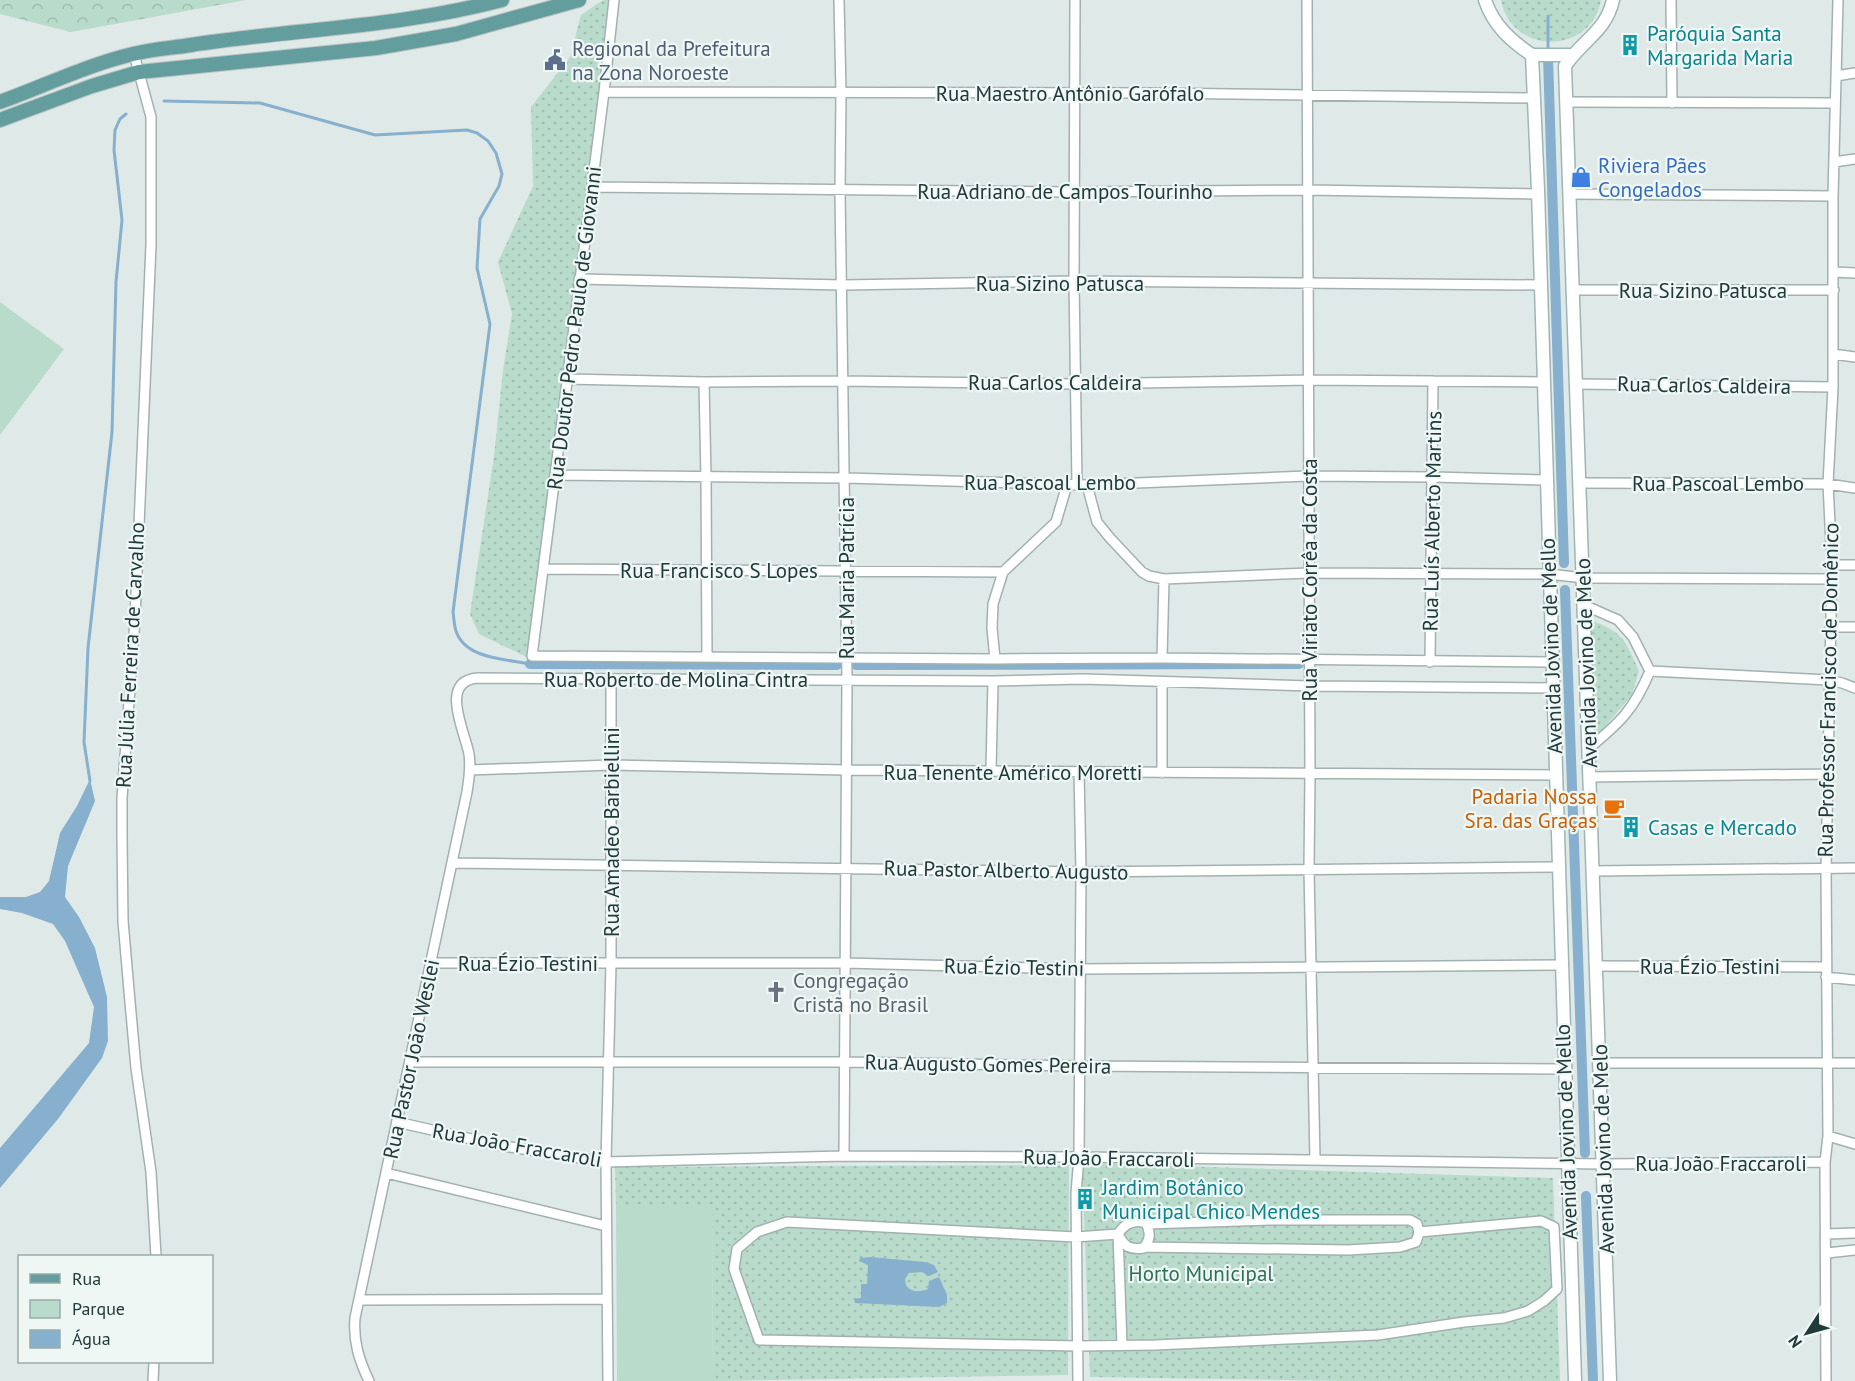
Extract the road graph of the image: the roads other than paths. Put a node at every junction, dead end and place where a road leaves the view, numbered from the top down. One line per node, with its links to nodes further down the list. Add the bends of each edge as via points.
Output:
1 (502, 0): 11 (main road, via 393,23 240,38)
2 (579, 0): 14 (main road, via 456,34 376,48)
3 (614, 0): 17 (street, Rua Doutor Pedro Paulo de Giovanni)
4 (839, 0): 19 (street, Rua Maria Patrícia)
5 (1076, 0): 18 (street)
6 (1307, 0): 20 (street, Rua Viriato Corrêa da Costa)
7 (1485, 0): 12 (main road, via 1501,30 1515,44)
8 (1613, 0): 13 (main road, via 1603,26)
9 (1671, 0): 24 (street)
10 (1839, 0): 16 (street, Rua Professor Francisco de Domênico)
11 (134, 54): 14 (street, Rua Júlia Ferreira de Carvalho); 22 (main road)
12 (1536, 55): 13 (main road); 21 (main road, Avenida Jovino de Mello)
13 (1566, 55): 23 (main road, Avenida Jovino de Melo)
14 (139, 72): 26 (main road); 160 (street, Rua Júlia Ferreira de Carvalho, via 150,117 151,245 135,619 122,798 123,921 136,1068 151,1172)
15 (1855, 73): 16 (street)
16 (1836, 76): 25 (street, Rua Professor Francisco de Domênico)
17 (604, 92): 19 (street, Rua Maestro Antônio Garófalo); 29 (street, Rua Doutor Pedro Paulo de Giovanni)
18 (1074, 92): 19 (street, Rua Maestro Antônio Garófalo); 20 (street, Rua Maestro Antônio Garófalo); 32 (street)
19 (841, 93): 31 (street, Rua Maria Patrícia)
20 (1306, 94): 21 (street, Rua Maestro Antônio Garófalo); 30 (street, Rua Viriato Corrêa da Costa)
21 (1535, 98): 33 (main road, Avenida Jovino de Mello)
22 (0, 102)
23 (1566, 102): 24 (street); 34 (main road, Avenida Jovino de Melo)
24 (1672, 103): 25 (street)
25 (1835, 103): 28 (street, Rua Professor Francisco de Domênico)
26 (0, 120)
27 (1855, 159): 28 (street)
28 (1834, 162): 35 (street, Rua Professor Francisco de Domênico)
29 (592, 187): 31 (street, Rua Adriano de Campos Tourinho); 38 (street, Rua Doutor Pedro Paulo de Giovanni)
30 (1308, 190): 32 (street, Rua Adriano de Campos Tourinho); 33 (street, Rua Adriano de Campos Tourinho); 40 (street, Rua Viriato Corrêa da Costa)
31 (840, 191): 32 (street, Rua Adriano de Campos Tourinho); 41 (street, Rua Maria Patrícia)
32 (1075, 192): 39 (street)
33 (1538, 194): 42 (main road, Avenida Jovino de Mello)
34 (1569, 194): 35 (street); 43 (main road, Avenida Jovino de Melo)
35 (1833, 196): 36 (street, Rua Professor Francisco de Domênico)
36 (1834, 272): 37 (street); 44 (street, Rua Professor Francisco de Domênico)
37 (1855, 273)
38 (579, 279): 41 (street, Rua Sizino Patusca); 47 (street, Rua Doutor Pedro Paulo de Giovanni)
39 (1074, 281): 40 (street, Rua Sizino Patusca); 41 (street, Rua Sizino Patusca); 53 (street)
40 (1308, 284): 42 (street, Rua Sizino Patusca); 48 (street, Rua Viriato Corrêa da Costa)
41 (843, 285): 49 (street, Rua Maria Patrícia)
42 (1540, 285): 52 (main road, Avenida Jovino de Mello)
43 (1573, 290): 44 (street, Rua Sizino Patusca); 54 (main road, Avenida Jovino de Melo)
44 (1834, 290): 45 (street, Rua Professor Francisco de Domênico)
45 (1833, 354): 46 (street); 55 (street, Rua Professor Francisco de Domênico)
46 (1855, 357)
47 (567, 379): 51 (street, Rua Carlos Caldeira); 56 (street, Rua Doutor Pedro Paulo de Giovanni)
48 (1309, 380): 50 (street, Rua Carlos Caldeira); 53 (street, Rua Carlos Caldeira); 57 (street, Rua Viriato Corrêa da Costa)
49 (843, 381): 51 (street, Rua Carlos Caldeira); 53 (street, Rua Carlos Caldeira); 60 (street, Rua Maria Patrícia)
50 (1433, 381): 52 (street, Rua Carlos Caldeira); 58 (street, Rua Luís Alberto Martins)
51 (704, 382): 59 (street)
52 (1543, 382): 61 (main road, Avenida Jovino de Mello)
53 (1076, 384): 63 (street)
54 (1576, 384): 55 (street, Rua Carlos Caldeira); 62 (main road, Avenida Jovino de Melo)
55 (1833, 387): 64 (street, Rua Professor Francisco de Domênico)
56 (555, 475): 59 (street, Rua Pascoal Lembo); 69 (street, Rua Doutor Pedro Paulo de Giovanni)
57 (1308, 476): 58 (street, Rua Pascoal Lembo); 65 (street, Rua Pascoal Lembo); 73 (street, Rua Viriato Corrêa da Costa)
58 (1433, 477): 61 (street, Rua Pascoal Lembo); 74 (street, Rua Luís Alberto Martins)
59 (706, 478): 60 (street, Rua Pascoal Lembo); 70 (street)
60 (846, 478): 63 (street, Rua Pascoal Lembo); 71 (street, Rua Maria Patrícia)
61 (1546, 480): 75 (main road, Avenida Jovino de Mello)
62 (1581, 483): 64 (street, Rua Pascoal Lembo); 76 (main road, Avenida Jovino de Melo)
63 (1072, 484): 65 (street, Rua Pascoal Lembo); 72 (street, via 1056,522)
64 (1828, 484): 66 (street, Rua Pascoal Lembo); 67 (street, Rua Professor Francisco de Domênico)
65 (1088, 485): 77 (street, via 1097,522 1136,567 1149,576)
66 (1855, 488)
67 (1832, 565): 68 (street); 78 (street, Rua Professor Francisco de Domênico)
68 (1855, 565)
69 (544, 569): 70 (street, Rua Francisco S Lopes); 82 (street, Rua Doutor Pedro Paulo de Giovanni)
70 (705, 570): 71 (street, Rua Francisco S Lopes); 83 (street)
71 (845, 571): 72 (street, Rua Francisco S Lopes); 86 (street, Rua Maria Patrícia)
72 (1003, 572): 85 (street, via 993,604)
73 (1309, 573): 74 (street); 77 (street); 87 (street, Rua Viriato Corrêa da Costa)
74 (1431, 574): 75 (street); 88 (street, Rua Luís Alberto Martins)
75 (1549, 574): 76 (street); 89 (main road, Avenida Jovino de Mello)
76 (1584, 578): 78 (street); 79 (main road, Avenida Jovino de Melo)
77 (1164, 579): 84 (street)
78 (1831, 579): 80 (street, Rua Professor Francisco de Domênico)
79 (1584, 605): 90 (street, via 1618,620 1633,637); 100 (main road, Avenida Jovino de Melo)
80 (1830, 627): 81 (street); 94 (street, Rua Professor Francisco de Domênico)
81 (1855, 627)
82 (532, 656): 83 (street, Rua Roberto de Molina Cintra)
83 (707, 656): 86 (street, Rua Roberto de Molina Cintra)
84 (1162, 658): 85 (street, Rua Roberto de Molina Cintra); 87 (street, Rua Roberto de Molina Cintra)
85 (994, 659): 86 (street, Rua Roberto de Molina Cintra)
86 (846, 660): 91 (street, Rua Maria Patrícia)
87 (1309, 660): 88 (street, Rua Roberto de Molina Cintra); 97 (street, Rua Viriato Corrêa da Costa)
88 (1430, 662): 89 (street, Rua Roberto de Molina Cintra)
89 (1551, 662): 98 (main road, Avenida Jovino de Mello)
90 (1650, 671): 94 (street); 100 (street, via 1639,698)
91 (847, 677): 93 (street, Rua Roberto de Molina Cintra); 95 (street, Rua Roberto de Molina Cintra); 103 (street, Rua Maria Patrícia)
92 (478, 678): 93 (street, Rua Roberto de Molina Cintra); 102 (street, Rua Pastor João Weslei, via 462,682 456,697)
93 (611, 680): 101 (street, Rua Amadeo Barbiellini)
94 (1829, 680): 99 (street); 108 (street, Rua Professor Francisco de Domênico)
95 (993, 681): 96 (street, Rua Roberto de Molina Cintra); 104 (street)
96 (1162, 682): 97 (street, Rua Roberto de Molina Cintra); 106 (street)
97 (1310, 686): 98 (street, Rua Roberto de Molina Cintra); 107 (street, Rua Viriato Corrêa da Costa)
98 (1552, 688): 109 (main road, Avenida Jovino de Mello)
99 (1855, 688)
100 (1589, 748): 110 (main road, Avenida Jovino de Melo)
101 (611, 765): 102 (street, Rua Tenente Américo Moretti); 103 (street, Rua Tenente Américo Moretti); 112 (street, Rua Amadeo Barbiellini)
102 (470, 770): 111 (street, Rua Pastor João Weslei)
103 (847, 770): 104 (street, Rua Tenente Américo Moretti); 114 (street, Rua Maria Patrícia)
104 (991, 770): 105 (street, Rua Tenente Américo Moretti)
105 (1079, 771): 106 (street, Rua Tenente Américo Moretti); 119 (street)
106 (1162, 773): 107 (street, Rua Tenente Américo Moretti)
107 (1310, 774): 109 (street, Rua Tenente Américo Moretti); 116 (street, Rua Viriato Corrêa da Costa)
108 (1829, 774): 110 (street); 117 (street, Rua Professor Francisco de Domênico)
109 (1556, 775): 113 (main road, Avenida Jovino de Mello)
110 (1589, 777): 118 (main road, Avenida Jovino de Melo)
111 (453, 863): 112 (street, Rua Pastor Alberto Augusto); 120 (street, Rua Pastor João Weslei)
112 (610, 866): 114 (street, Rua Pastor Alberto Augusto); 121 (street, Rua Amadeo Barbiellini)
113 (1558, 867): 116 (street, Rua Pastor Alberto Augusto); 123 (main road, Avenida Jovino de Mello)
114 (846, 868): 119 (street, Rua Pastor Alberto Augusto); 122 (street, Rua Maria Patrícia)
115 (1855, 868): 117 (street)
116 (1309, 869): 119 (street, Rua Pastor Alberto Augusto); 127 (street, Rua Viriato Corrêa da Costa)
117 (1826, 869): 118 (street); 125 (street, Rua Professor Francisco de Domênico)
118 (1593, 871): 124 (main road, Avenida Jovino de Melo)
119 (1081, 872): 126 (street)
120 (431, 963): 121 (street, Rua Ézio Testini); 130 (street, Rua Pastor João Weslei)
121 (611, 963): 122 (street, Rua Ézio Testini); 131 (street, Rua Amadeo Barbiellini)
122 (845, 963): 126 (street, Rua Ézio Testini); 132 (street, Rua Maria Patrícia)
123 (1561, 965): 127 (street, Rua Ézio Testini); 138 (main road, Avenida Jovino de Mello)
124 (1595, 966): 125 (street, Rua Ézio Testini); 133 (main road, Avenida Jovino de Melo)
125 (1826, 967): 128 (street, Rua Professor Francisco de Domênico)
126 (1079, 969): 127 (street, Rua Ézio Testini); 136 (street)
127 (1311, 969): 137 (street, Rua Viriato Corrêa da Costa)
128 (1826, 978): 129 (street); 135 (street, Rua Professor Francisco de Domênico)
129 (1855, 980)
130 (411, 1062): 131 (street, Rua Augusto Gomes Pereira); 139 (street, Rua Pastor João Weslei)
131 (608, 1062): 132 (street, Rua Augusto Gomes Pereira); 145 (street, Rua Amadeo Barbiellini)
132 (845, 1062): 136 (street, Rua Augusto Gomes Pereira); 142 (street, Rua Maria Patrícia)
133 (1601, 1063): 135 (street); 148 (main road, Avenida Jovino de Melo)
134 (1855, 1063): 135 (street)
135 (1826, 1065): 140 (street, Rua Professor Francisco de Domênico)
136 (1079, 1066): 137 (street, Rua Augusto Gomes Pereira); 143 (street)
137 (1312, 1068): 138 (street, Rua Augusto Gomes Pereira); 144 (street, Rua Viriato Corrêa da Costa)
138 (1564, 1069): 147 (main road, Avenida Jovino de Mello)
139 (397, 1122): 145 (street, Rua João Fraccaroli, via 498,1145); 149 (street, Rua Pastor João Weslei)
140 (1828, 1136): 141 (street); 146 (street, Rua Professor Francisco de Domênico)
141 (1855, 1144)
142 (844, 1156): 143 (street, Rua João Fraccaroli); 145 (street, Rua João Fraccaroli)
143 (1078, 1157): 144 (street, Rua João Fraccaroli); 156 (street)
144 (1315, 1160): 147 (street, Rua João Fraccaroli)
145 (606, 1162): 151 (street, Rua Amadeo Barbiellini)
146 (1825, 1162): 148 (street, Rua João Fraccaroli); 155 (street, Rua Professor Francisco de Domênico)
147 (1568, 1163): 148 (street, Rua João Fraccaroli); 170 (main road, Avenida Jovino de Mello)
148 (1604, 1164): 171 (main road, Avenida Jovino de Melo)
149 (386, 1173): 151 (street); 162 (street, Rua Pastor João Weslei)
150 (1147, 1224): 152 (street, via 1410,1220 1417,1224); 154 (street, via 1138,1220 1128,1223); 157 (street, via 1149,1240)
151 (606, 1226): 161 (street, Rua Amadeo Barbiellini)
152 (1419, 1232): 157 (street, via 1416,1242 1400,1247); 163 (street, via 1541,1221 1554,1227 1557,1289 1528,1311 1504,1318 1378,1335)
153 (1855, 1233): 155 (street)
154 (1118, 1234): 156 (street); 157 (street, via 1123,1245 1133,1249); 163 (street)
155 (1826, 1234): 159 (street, Rua Professor Francisco de Domênico)
156 (1076, 1236): 164 (street); 164 (street, via 787,1222 757,1232 737,1249 734,1269 759,1340)
157 (1144, 1247)
158 (1855, 1250): 159 (street)
159 (1827, 1253): 172 (street, Rua Professor Francisco de Domênico)
160 (156, 1255)
161 (606, 1299): 162 (street); 168 (street, Rua Amadeo Barbiellini)
162 (359, 1300): 167 (street, Rua Pastor João Weslei, via 354,1331)
163 (1122, 1345): 164 (street)
164 (1077, 1346): 169 (street)
165 (154, 1363): 166 (street)
166 (153, 1381)
167 (369, 1381)
168 (608, 1381)
169 (1078, 1381)
170 (1575, 1381)
171 (1610, 1381)
172 (1826, 1381)

